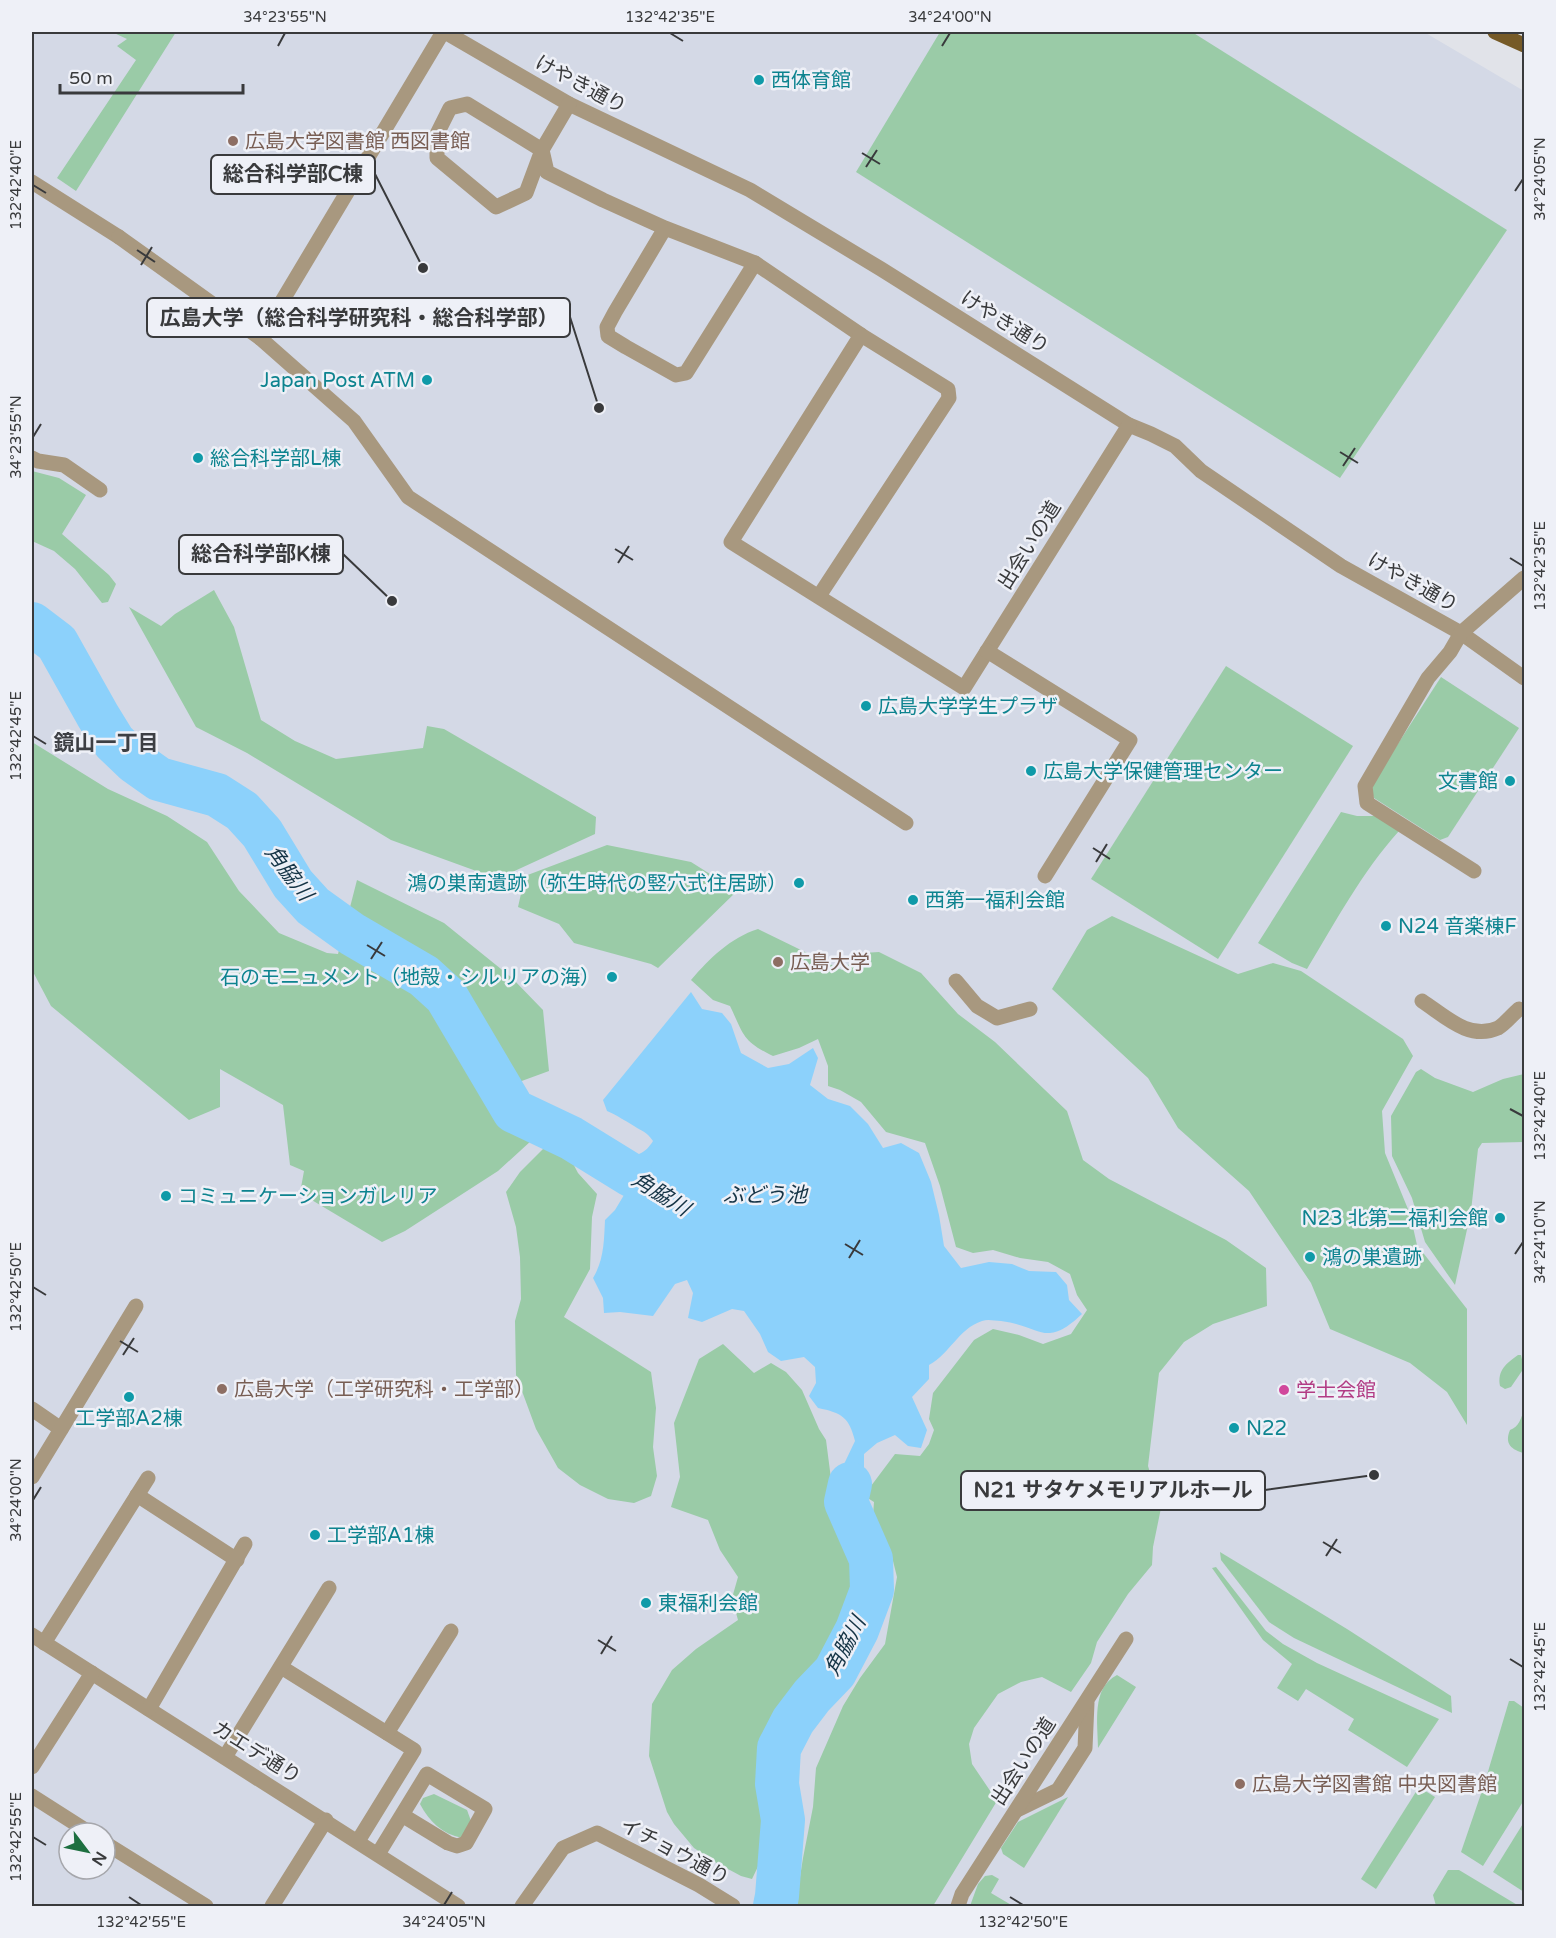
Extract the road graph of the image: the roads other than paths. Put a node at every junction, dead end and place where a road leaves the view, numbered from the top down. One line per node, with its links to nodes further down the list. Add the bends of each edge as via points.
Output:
1 (444, 32): 4 (street, けやき通り); 10 (street)
2 (1495, 32): 3 (main road)
3 (1524, 45)
4 (568, 104): 5 (street); 11 (street, けやき通り, via 750,190)
5 (543, 150): 5 (street, via 526,193 496,207 437,158 437,134 450,108 467,104); 7 (street, via 547,172)
6 (32, 182): 10 (street, via 119,237)
7 (664, 228): 8 (street); 8 (street, via 607,327 608,336 676,375 686,373)
8 (755, 263): 9 (street)
9 (861, 335): 15 (street, via 731,542); 15 (street, via 948,389 950,398)
10 (260, 338): 19 (street, via 354,421 408,497)
11 (1129, 425): 16 (street, けやき通り, via 1175,446 1200,471 1346,569); 17 (street, 出会いの道)
12 (32, 458): 13 (street, via 64,465)
13 (100, 490)
14 (1524, 578): 16 (street)
15 (819, 596): 17 (street, 出会いの道, via 964,688)
16 (1461, 633): 18 (street, けやき通り); 20 (street, via 1428,678 1365,786 1367,803)
17 (987, 651): 21 (street, via 1130,740)
18 (1524, 678)
19 (906, 823)
20 (1474, 871)
21 (1046, 876)
22 (956, 981): 25 (street, via 976,1006 997,1018)
23 (1422, 1001): 24 (street, via 1468,1031 1482,1032 1499,1027)
24 (1523, 1007)
25 (1030, 1009)
26 (136, 1306): 28 (street)
27 (32, 1409): 28 (street)
28 (62, 1428): 29 (street)
29 (32, 1478)
30 (148, 1478): 31 (street)
31 (137, 1495): 33 (street); 36 (street)
32 (245, 1544): 33 (street)
33 (237, 1560): 41 (street)
34 (329, 1588): 38 (street)
35 (452, 1631): 42 (street)
36 (38, 1639): 39 (street, カエデ通り)
37 (1126, 1639): 40 (street, 出会いの道)
38 (280, 1667): 42 (street); 43 (street)
39 (92, 1673): 41 (street, カエデ通り); 44 (street)
40 (1087, 1700): 46 (street, 出会いの道); 46 (street, via 1084,1748 1058,1790)
41 (149, 1709): 43 (street, カエデ通り)
42 (387, 1733): 50 (street, via 414,1750)
43 (225, 1757): 49 (street, カエデ通り)
44 (32, 1767)
45 (32, 1796): 48 (street)
46 (1017, 1810): 58 (street, 出会いの道)
47 (402, 1815): 47 (street, via 427,1774 485,1809 466,1843 457,1846); 52 (street)
48 (71, 1821)
49 (326, 1821): 50 (street, カエデ通り); 54 (street)
50 (358, 1841): 52 (street, カエデ通り)
51 (117, 1850): 53 (street)
52 (378, 1854): 55 (street, カエデ通り)
53 (206, 1906)
54 (273, 1906)
55 (458, 1906)
56 (522, 1906): 57 (street, イチョウ通り, via 563,1848 597,1833)
57 (733, 1906)
58 (958, 1906)

